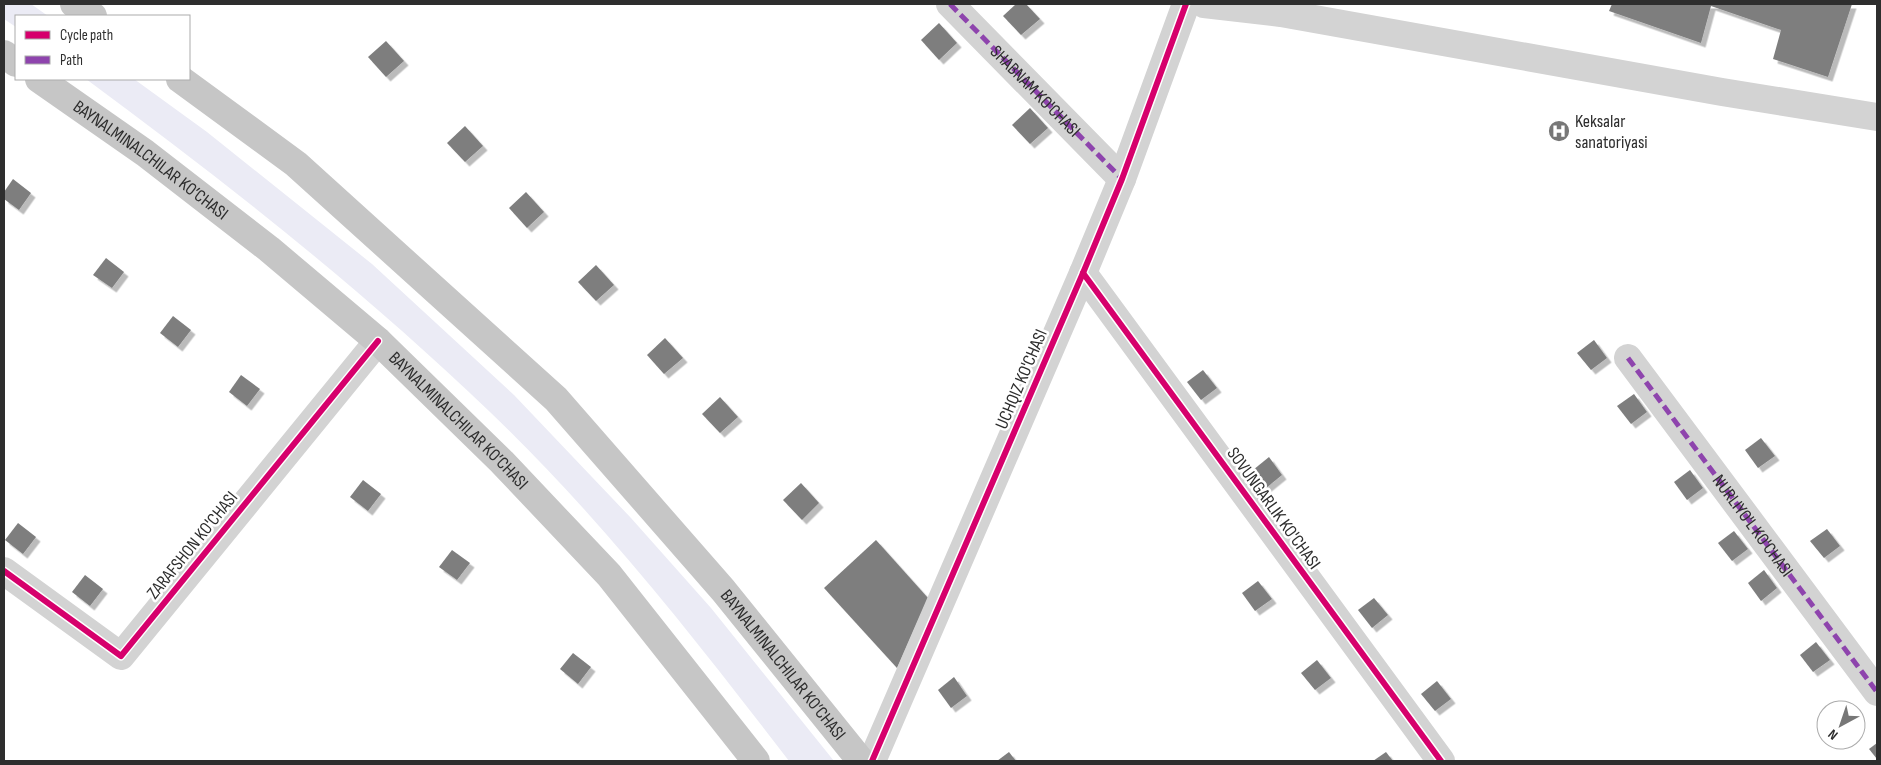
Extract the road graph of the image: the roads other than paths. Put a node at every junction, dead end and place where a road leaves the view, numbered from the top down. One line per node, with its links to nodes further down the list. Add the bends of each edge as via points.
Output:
1 (74, 4): 5 (main road)
2 (950, 4): 11 (street, SHABNAM KO'CHASI)
3 (1186, 4): 11 (street, UCHQIZ KO'CHASI)
4 (1204, 4): 10 (street, via 1281,13)
5 (91, 15)
6 (4, 54): 7 (main road)
7 (15, 62)
8 (40, 80): 13 (main road, BAYNALMINALCHILAR KO’CHASI, via 168,171 269,249)
9 (181, 80): 18 (main road, BAYNALMINALCHILAR KO’CHASI, via 296,164 556,399 723,590)
10 (1877, 117)
11 (1122, 179): 12 (street, UCHQIZ KO'CHASI)
12 (1083, 273): 19 (street, UCHQIZ KO'CHASI); 20 (street, SOVUNGARLIK KO'CHASI)
13 (378, 341): 15 (street, ZARAFSHON KO'CHASI, via 121,656); 17 (main road, BAYNALMINALCHILAR KO’CHASI, via 502,462 609,575)
14 (1628, 358): 16 (street, NURLIYO'L KO'CHASI)
15 (4, 571)
16 (1877, 692)
17 (756, 761)
18 (861, 761)
19 (872, 761)
20 (1441, 761)

